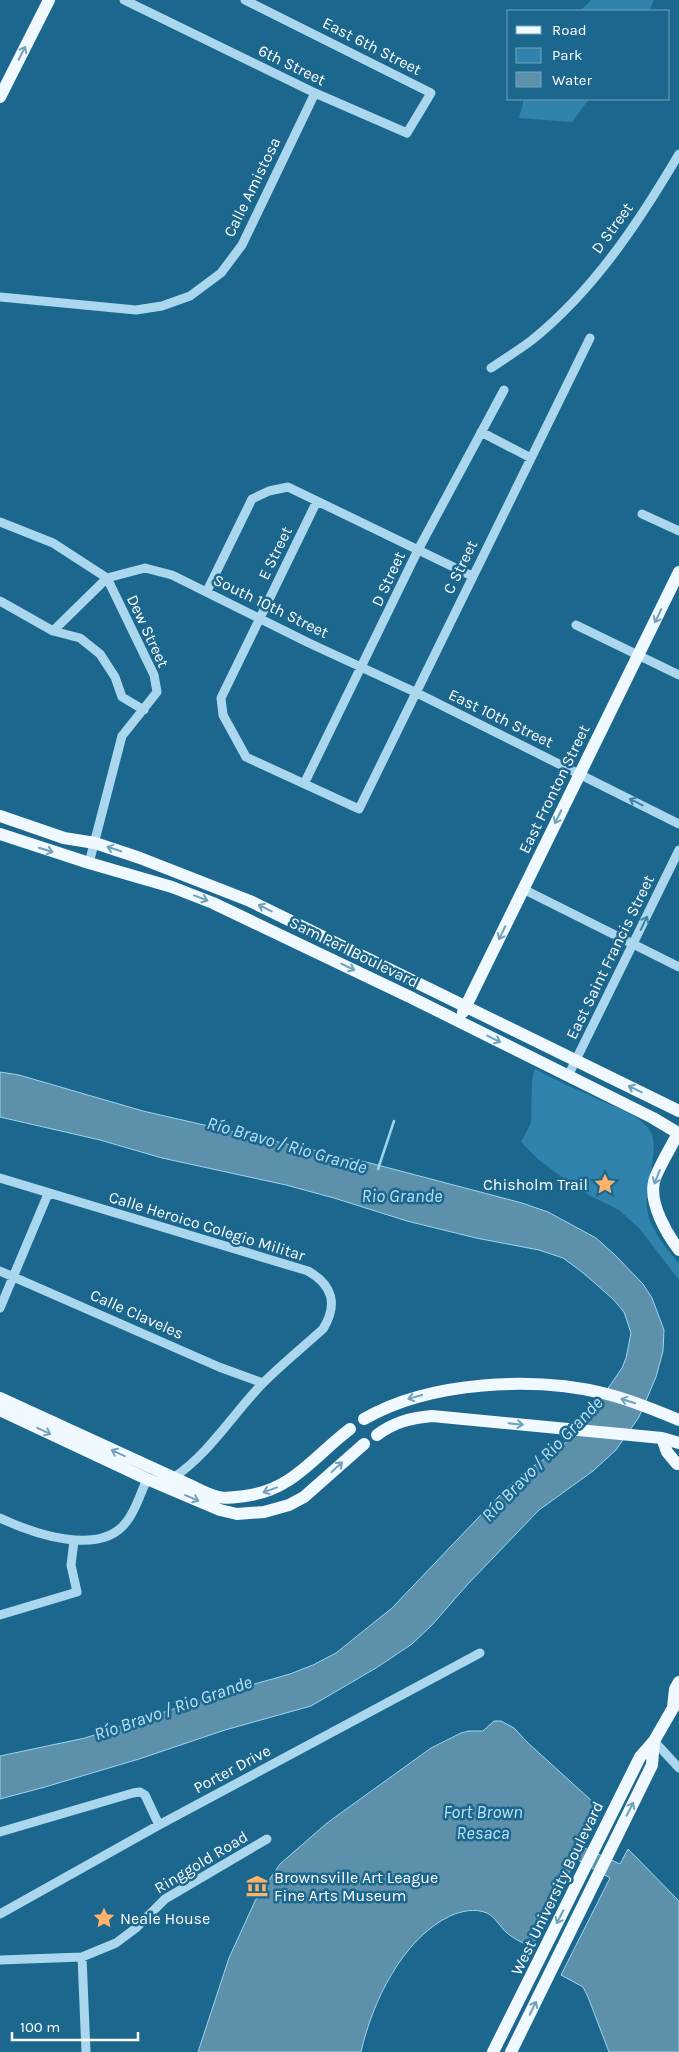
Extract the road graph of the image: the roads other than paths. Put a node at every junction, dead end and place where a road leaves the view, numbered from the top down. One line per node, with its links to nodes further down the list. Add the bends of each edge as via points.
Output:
1 (49, 0): 6 (main road, one-way to 1)
2 (124, 0): 4 (street, 6th Street)
3 (245, 0): 5 (street, East 6th Street)
4 (315, 93): 5 (street, 6th Street, via 406,133); 8 (street, Calle Amistosa, via 242,245 220,273 190,296 162,306 136,310)
5 (431, 93)
6 (0, 96)
7 (679, 154): 10 (street, D Street, via 637,221 579,295 532,340)
8 (0, 297)
9 (590, 338): 13 (street, C Street)
10 (491, 368)
11 (504, 390): 12 (street, D Street)
12 (481, 432): 13 (street); 18 (street, D Street)
13 (531, 458): 20 (street, C Street)
14 (317, 501): 18 (street); 22 (street, via 288,487 252,499); 24 (street, E Street)
15 (642, 514): 17 (street)
16 (0, 522): 21 (street, via 53,543)
17 (679, 531)
18 (418, 550): 20 (street); 28 (street, D Street)
19 (679, 572): 27 (main road, East Fronton Street, one-way to 27)
20 (472, 576): 30 (street, C Street)
21 (107, 578): 22 (street, South 10th Street, via 145,568 172,575); 26 (street); 31 (street, Dew Street, via 154,675 157,692)
22 (207, 592): 24 (street, South 10th Street)
23 (0, 601): 26 (street)
24 (261, 618): 28 (street, South 10th Street); 33 (street, E Street, via 221,698 223,715 246,757)
25 (576, 625): 27 (street)
26 (53, 631): 31 (street, via 80,638 100,654 115,677 122,697)
27 (638, 656): 29 (street); 32 (main road, East Fronton Street)
28 (362, 668): 30 (street, South 10th Street); 33 (street, D Street)
29 (679, 675)
30 (417, 692): 32 (street, East 10th Street); 33 (street, C Street, via 359,809)
31 (144, 710): 37 (street, Dew Street, via 122,736)
32 (579, 773): 35 (street, East 10th Street, one-way to 32); 40 (main road, East Fronton Street, one-way to 40)
33 (304, 784)
34 (0, 816): 37 (main road, Sam Perl Boulevard, via 64,838)
35 (679, 824)
36 (0, 834): 39 (main road, Sam Perl Boulevard, one-way to 39)
37 (95, 843): 39 (street, Dew Street); 43 (main road, Sam Perl Boulevard, one-way to 37, via 244,898)
38 (679, 850): 41 (street, East Saint Francis Street, one-way to 38)
39 (89, 863): 44 (main road, Sam Perl Boulevard, one-way to 44, via 172,887 213,903)
40 (523, 889): 41 (street); 43 (main road, East Fronton Street, one-way to 43)
41 (634, 944): 42 (street); 45 (street, East Saint Francis Street)
42 (679, 967)
43 (466, 1006): 44 (main road, East Fronton Street); 45 (main road, Sam Perl Boulevard)
44 (458, 1021): 46 (main road, Sam Perl Boulevard, one-way to 46)
45 (576, 1060): 46 (street, East Saint Francis Street); 47 (main road, Sam Perl Boulevard, one-way to 45)
46 (568, 1076): 48 (main road, Sam Perl Boulevard)
47 (679, 1110)
48 (679, 1133): 51 (main road, one-way to 51, via 654,1182 656,1206 667,1234)
49 (0, 1178): 50 (street, Calle Heroico Colegio Militar)
50 (48, 1194): 53 (street); 55 (street, Calle Heroico Colegio Militar, via 308,1271 319,1277 328,1288 332,1305 330,1318 323,1329)
51 (679, 1250)
52 (0, 1270): 53 (street, Calle Claveles)
53 (15, 1276): 54 (street); 55 (street, Calle Claveles, via 219,1367)
54 (0, 1308)
55 (263, 1383): 69 (street, Calle Heroico Colegio Militar, via 197,1460)
56 (0, 1398): 64 (main road)
57 (0, 1410): 64 (main road, one-way to 64)
58 (364, 1419): 59 (main road, one-way to 58, via 631,1401 582,1389 538,1385 463,1388 422,1395)
59 (676, 1419)
60 (350, 1430): 69 (main road, one-way to 69, via 300,1473 268,1492 218,1497)
61 (377, 1434): 63 (main road, one-way to 63, via 398,1422 432,1416)
62 (679, 1437): 63 (main road, via 668,1435)
63 (662, 1438): 65 (main road); 67 (main road); 68 (main road, via 666,1452)
64 (83, 1443): 69 (main road, one-way to 64); 70 (main road)
65 (679, 1443)
66 (364, 1444): 70 (main road, one-way to 66, via 220,1510 237,1514 264,1512 304,1497)
67 (679, 1450)
68 (678, 1461)
69 (173, 1478)
70 (147, 1479): 72 (street, via 128,1521 122,1527 102,1537)
71 (0, 1518): 72 (street, via 44,1536)
72 (74, 1540): 73 (street, via 71,1565 77,1592)
73 (0, 1615)
74 (480, 1653): 79 (street, Porter Drive)
75 (679, 1682): 76 (main road, West University Boulevard, via 675,1689)
76 (676, 1704): 77 (main road, West University Boulevard)
77 (654, 1741): 78 (street); 86 (main road, West University Boulevard, one-way to 86, via 640,1757); 87 (main road, West University Boulevard, one-way to 77, via 652,1766)
78 (679, 1768)
79 (159, 1825): 80 (street, via 145,1794 133,1792); 82 (street, Porter Drive)
80 (0, 1832)
81 (267, 1839): 83 (street, Ringgold Road, via 164,1899 116,1943)
82 (0, 1914)
83 (82, 1957): 84 (street); 85 (street)
84 (0, 1960)
85 (86, 2052)
86 (493, 2052)
87 (511, 2052)

